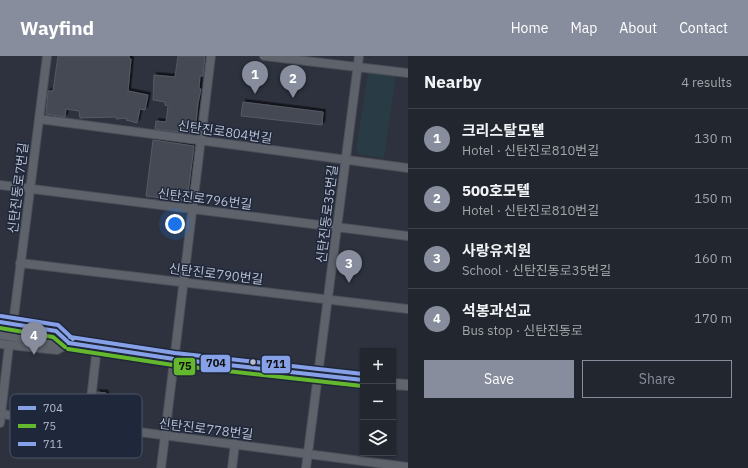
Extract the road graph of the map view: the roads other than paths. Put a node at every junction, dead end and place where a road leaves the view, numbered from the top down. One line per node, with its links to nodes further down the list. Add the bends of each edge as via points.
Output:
1 (47, 56): 7 (street, 신탄진동로7번길)
2 (211, 56): 8 (street)
3 (264, 56): 5 (street)
4 (360, 56): 5 (street, 신탄진동로35번길)
5 (358, 67): 6 (street); 9 (street, 신탄진동로35번길)
6 (408, 73)
7 (39, 119): 8 (street, 신탄진로804번길); 12 (street, 신탄진동로7번길)
8 (200, 141): 9 (street, 신탄진로804번길); 13 (street)
9 (346, 160): 10 (street, 신탄진로804번길); 14 (street, 신탄진동로35번길)
10 (408, 168)
11 (0, 185): 12 (street, 신탄진로796번길)
12 (31, 189): 13 (street, 신탄진로796번길); 16 (street, 신탄진동로7번길)
13 (192, 209): 14 (street, 신탄진로796번길); 17 (street)
14 (338, 227): 15 (street, 신탄진로796번길); 18 (street, 신탄진동로35번길)
15 (408, 236)
16 (20, 263): 17 (street, 신탄진로790번길); 21 (street, 신탄진동로7번길)
17 (184, 283): 18 (street, 신탄진로790번길); 27 (street)
18 (329, 300): 19 (street, 신탄진로790번길); 28 (street, 신탄진동로35번길)
19 (408, 309)
20 (0, 322): 21 (street)
21 (13, 324): 23 (street, via 56,331)
22 (0, 334): 23 (main road)
23 (69, 343): 25 (street, via 57,350); 26 (main road)
24 (0, 344): 25 (street)
25 (9, 345): 33 (street)
26 (97, 347): 27 (main road); 32 (street)
27 (174, 359): 28 (main road); 37 (street)
28 (318, 375): 29 (main road); 39 (street, 신탄진동로35번길)
29 (360, 380)
30 (396, 384): 31 (main road)
31 (408, 385)
32 (92, 394)
33 (1, 404): 34 (street)
34 (1, 414): 35 (street)
35 (0, 423)
36 (142, 432): 37 (street, 신탄진로778번길)
37 (165, 435): 38 (street, 신탄진로778번길); 42 (street)
38 (235, 444): 39 (street, 신탄진로778번길); 43 (street)
39 (308, 454): 40 (street, 신탄진로778번길); 44 (street, 신탄진동로35번길)
40 (371, 465): 41 (street, 신탄진로778번길)
41 (408, 467)
42 (161, 468)
43 (232, 468)
44 (306, 468)

